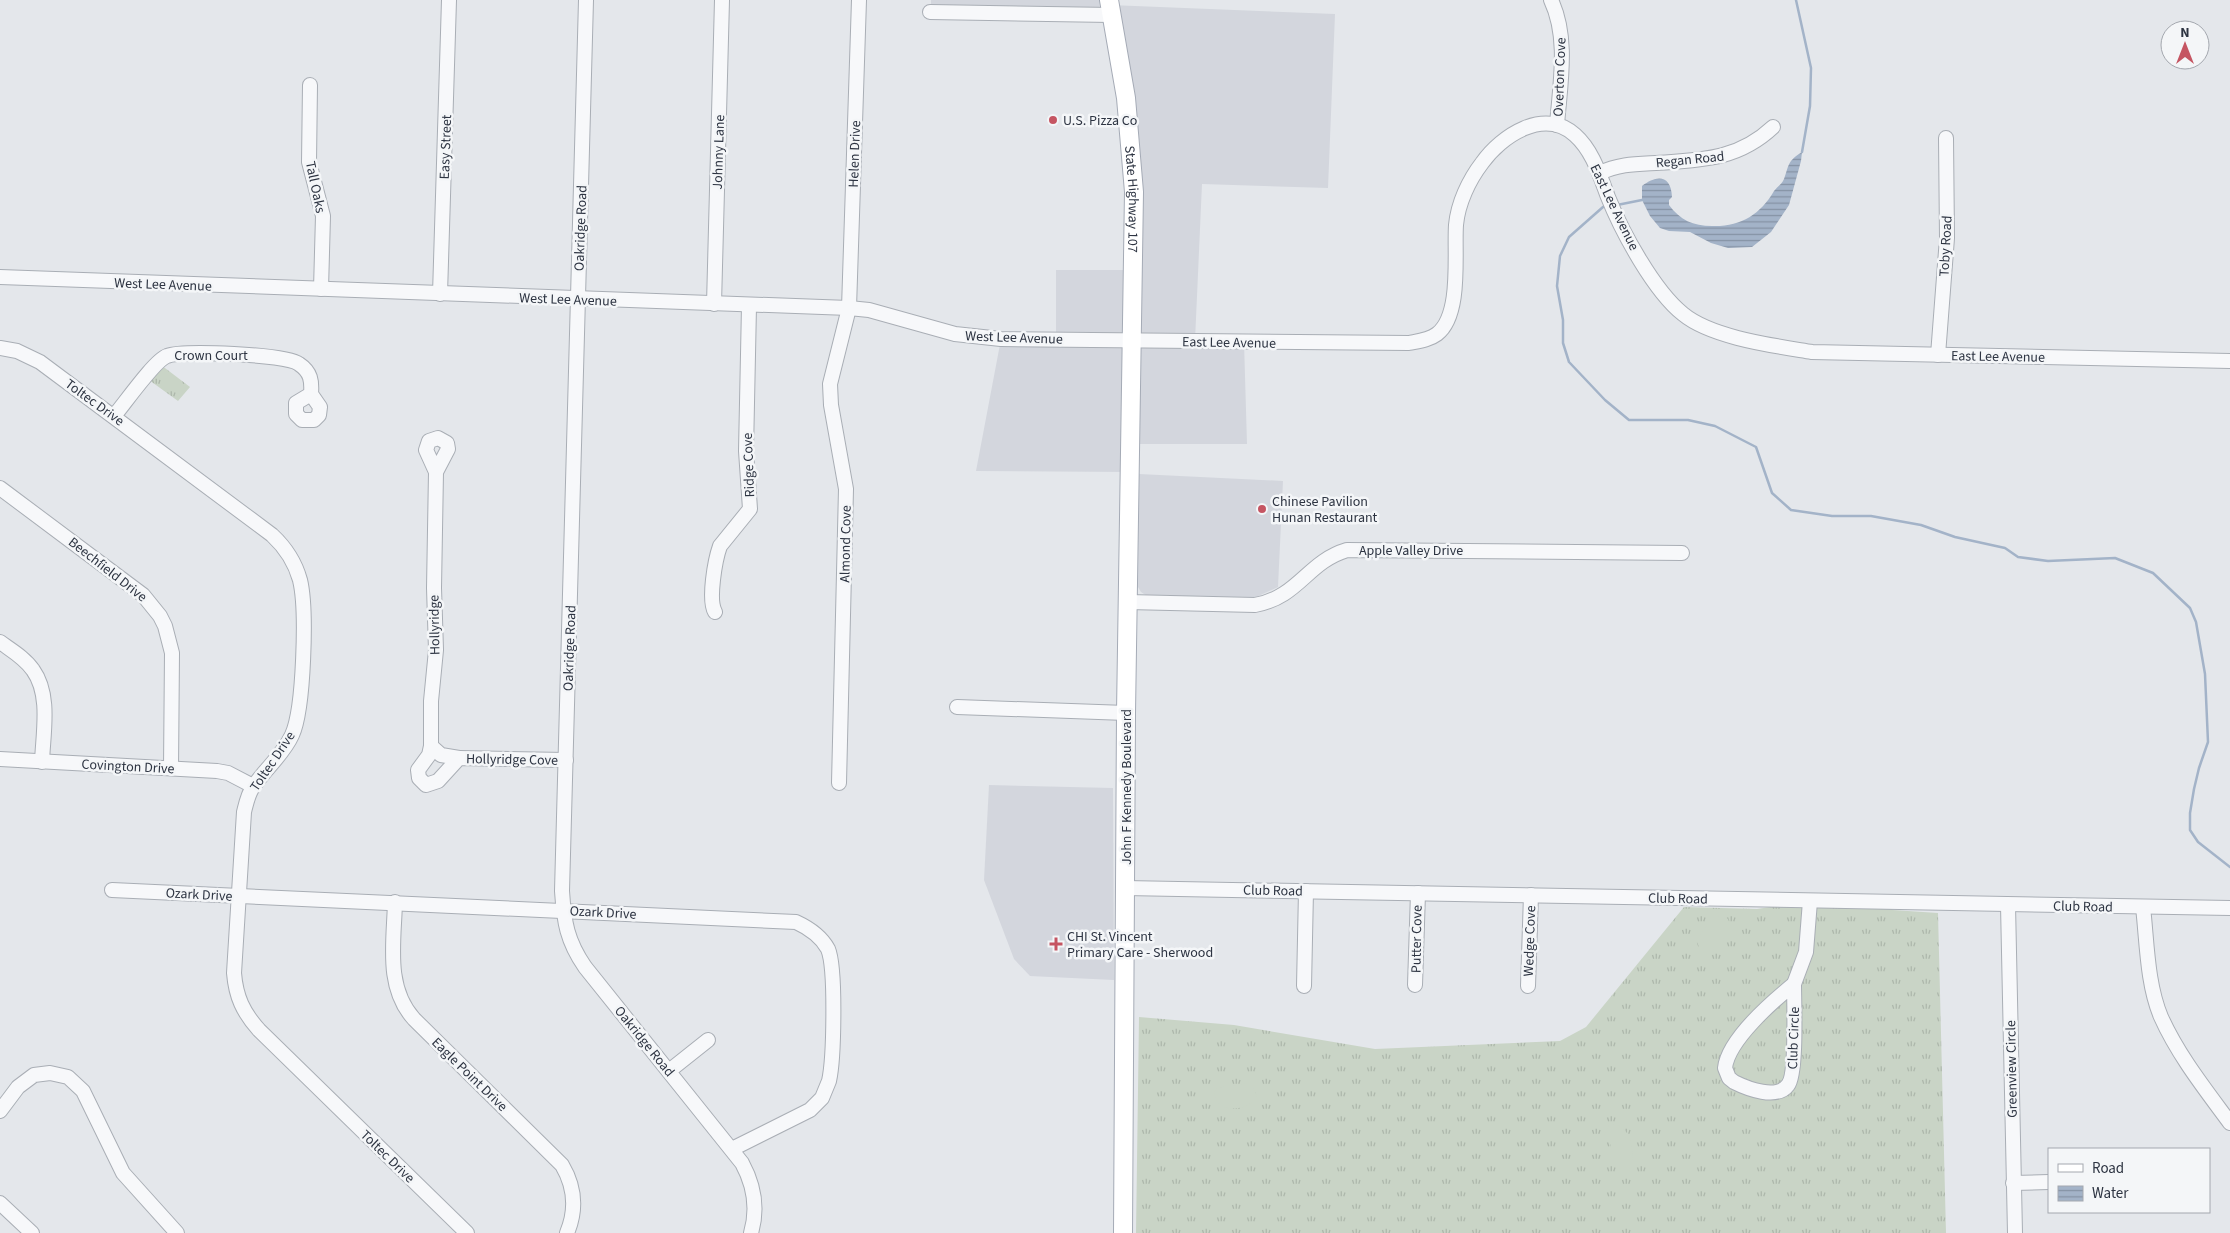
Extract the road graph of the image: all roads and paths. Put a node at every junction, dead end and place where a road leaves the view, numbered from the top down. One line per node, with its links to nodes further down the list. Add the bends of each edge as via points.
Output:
1 (449, 0): 15 (street, Easy Street)
2 (586, 0): 16 (street, Oakridge Road)
3 (722, 0): 17 (street, Johnny Lane)
4 (859, 0): 19 (street, Helen Drive)
5 (1551, 0): 9 (street, Overton Cove, via 1561,34)
6 (1110, 7): 7 (street); 20 (main road, State Highway 107, via 1126,98 1132,158)
7 (930, 12)
8 (310, 85): 14 (street, Tall Oaks, via 309,162 323,216)
9 (1557, 125): 12 (street, East Lee Avenue, via 1576,136); 20 (street, East Lee Avenue, via 1533,125 1518,130 1496,146 1479,166 1458,213 1452,311 1444,327 1429,338 1409,343)
10 (1773, 127): 12 (street, Regan Road, via 1755,142 1729,155 1627,164)
11 (1946, 138): 22 (street, Toby Road, via 1946,238)
12 (1600, 173): 22 (street, East Lee Avenue, via 1626,236 1664,294 1687,317 1710,329 1778,347 1812,352)
13 (0, 277): 14 (street, West Lee Avenue)
14 (321, 290): 15 (street, West Lee Avenue)
15 (440, 294): 16 (street, West Lee Avenue)
16 (577, 299): 17 (street, West Lee Avenue); 37 (street, Oakridge Road)
17 (714, 304): 18 (street, West Lee Avenue)
18 (749, 306): 19 (street, West Lee Avenue); 30 (street, Ridge Cove, via 746,451 750,509 717,553 712,590)
19 (849, 308): 20 (street, West Lee Avenue, via 869,310 975,337); 40 (street, Almond Cove, via 830,384 846,489)
20 (1132, 341): 29 (main road, John F Kennedy Boulevard)
21 (0, 348): 25 (street, Toltec Drive, via 17,351 40,362)
22 (1938, 355): 23 (street, East Lee Avenue)
23 (2230, 361)
24 (311, 394): 25 (street, Crown Court, via 309,374 292,360 246,355 174,354 161,359)
25 (114, 416): 41 (street, Toltec Drive, via 272,535 295,566 303,613 297,724 287,744)
26 (436, 472): 34 (street, Hollyridge, via 436,650)
27 (0, 488): 39 (street, Beechfield Drive, via 139,591 160,616 172,653)
28 (1682, 553): 29 (street, Apple Valley Drive, via 1347,550 1324,559 1293,589 1265,603)
29 (1128, 602): 33 (main road, John F Kennedy Boulevard)
30 (715, 612)
31 (0, 642): 38 (street, via 30,666 39,680 43,696)
32 (957, 707): 33 (street)
33 (1126, 713): 42 (main road, John F Kennedy Boulevard)
34 (431, 746): 35 (street, via 440,755); 35 (street, Hollyridge Cove, via 429,755 418,770 419,778 426,785 438,781)
35 (459, 758): 37 (street, Hollyridge Cove)
36 (0, 759): 38 (street, Covington Drive)
37 (566, 760): 53 (street, Oakridge Road)
38 (42, 762): 39 (street, Covington Drive)
39 (171, 768): 41 (street, Covington Drive, via 217,770)
40 (839, 783)
41 (254, 786): 46 (street, Toltec Drive, via 241,825)
42 (1126, 888): 44 (street, Club Road); 71 (main road, John F Kennedy Boulevard)
43 (112, 890): 46 (street, Ozark Drive)
44 (1306, 891): 45 (street, Club Road); 56 (street)
45 (1418, 893): 47 (street, Club Road); 55 (street, Putter Cove)
46 (238, 895): 49 (street, Ozark Drive); 69 (street, Toltec Drive, via 234,973 244,1011 259,1030)
47 (1530, 896): 48 (street, Club Road); 57 (street, Wedge Cove)
48 (1810, 901): 50 (street, Club Road); 54 (street, Club Circle, via 1806,952)
49 (395, 902): 53 (street, Ozark Drive); 70 (street, Eagle Point Drive, via 393,972 402,1003 414,1019 562,1165 574,1200)
50 (2008, 905): 51 (street, Club Road); 64 (street, Greenview Circle)
51 (2143, 907): 52 (street, Club Road); 61 (street, via 2160,1016 2188,1065)
52 (2230, 908)
53 (563, 910): 59 (street, Oakridge Road, via 567,933 576,954); 62 (street, Ozark Drive, via 786,920 813,931 823,942 833,967 831,1074 825,1091 810,1110)
54 (1794, 984): 54 (street, Club Circle, via 1752,1022 1730,1054 1725,1068 1734,1082 1771,1093 1788,1085 1793,1057)
55 (1415, 985)
56 (1304, 986)
57 (1528, 986)
58 (708, 1040): 59 (street)
59 (669, 1071): 62 (street, Oakridge Road)
60 (0, 1111): 68 (street, via 18,1087 34,1074 68,1077 83,1091 123,1174)
61 (2230, 1123)
62 (732, 1149): 66 (street, Oakridge Road, via 751,1183)
63 (2048, 1182): 64 (street)
64 (2013, 1183): 72 (street, Greenview Circle)
65 (0, 1203): 67 (street)
66 (755, 1232)
67 (32, 1233)
68 (177, 1233)
69 (467, 1233)
70 (567, 1233)
71 (1123, 1233)
72 (2015, 1233)

